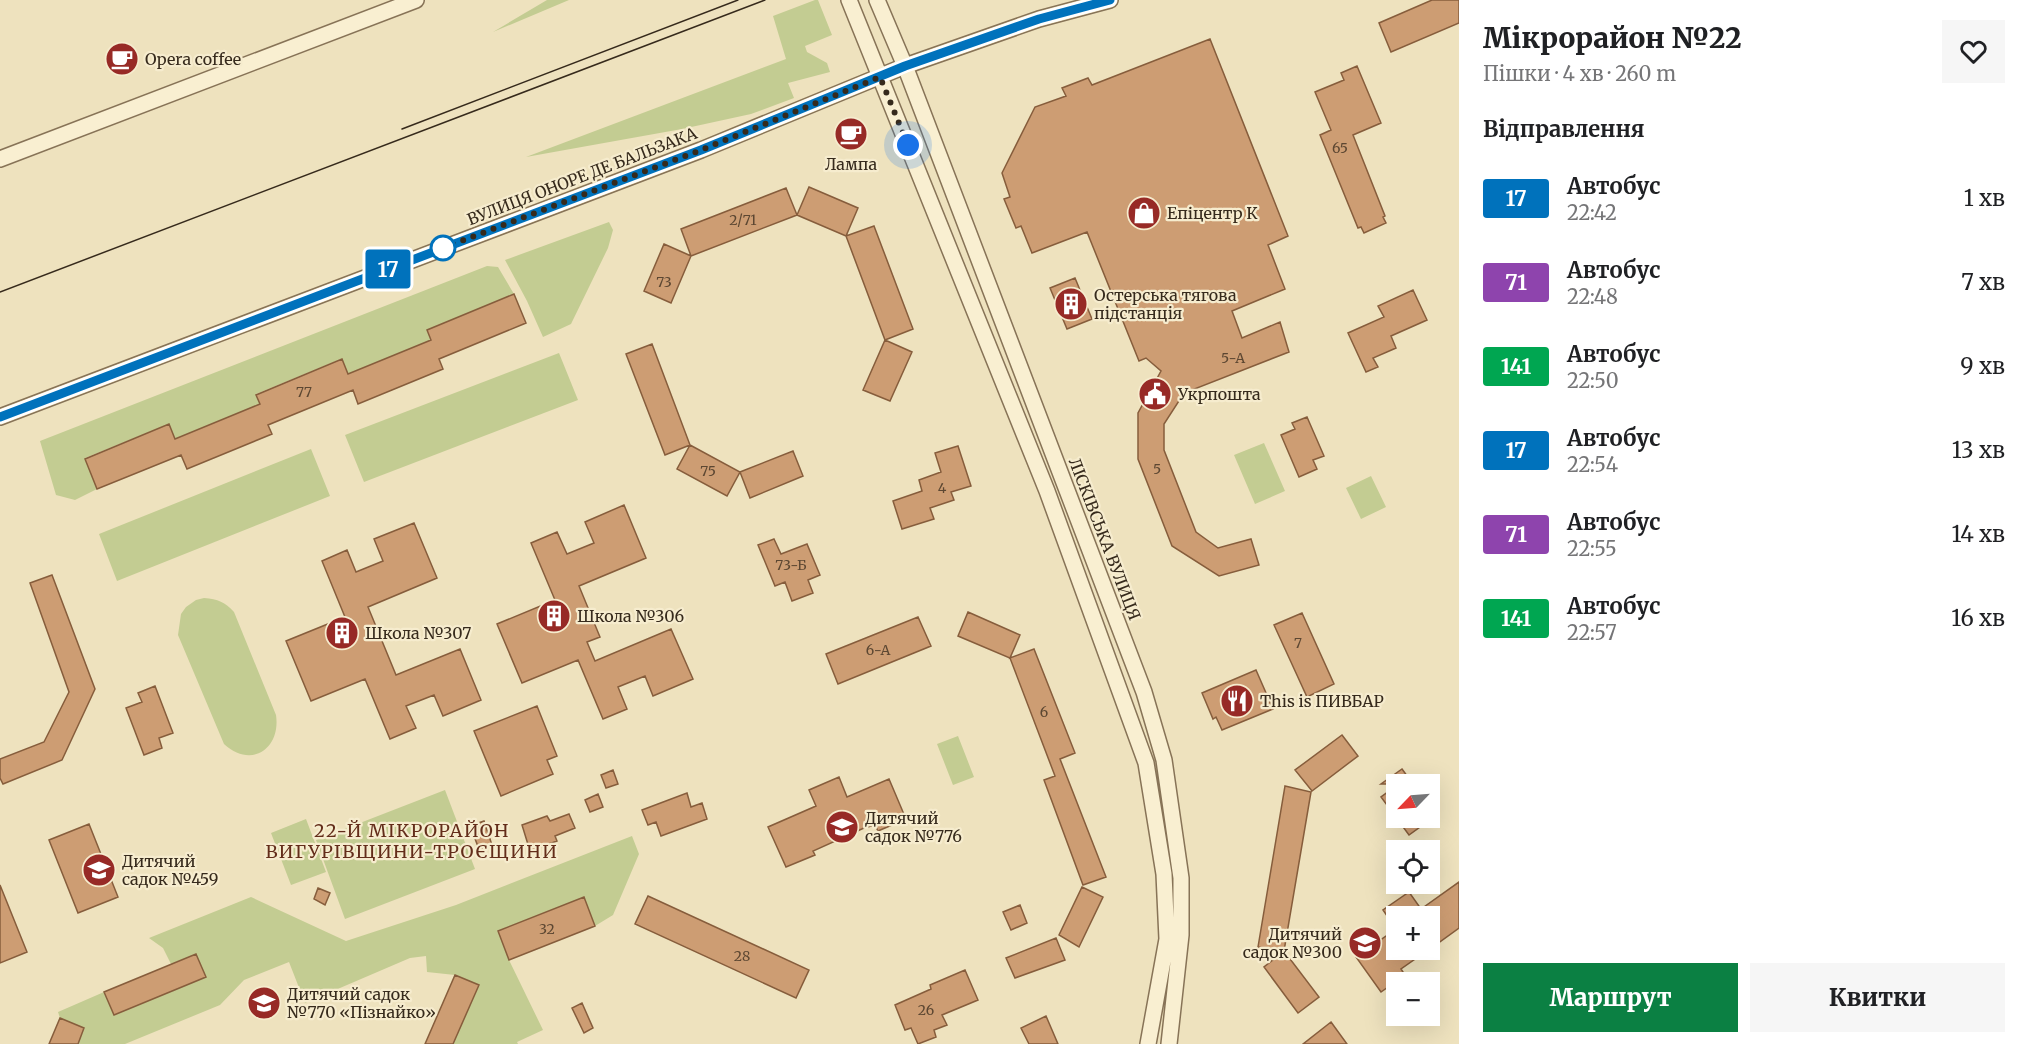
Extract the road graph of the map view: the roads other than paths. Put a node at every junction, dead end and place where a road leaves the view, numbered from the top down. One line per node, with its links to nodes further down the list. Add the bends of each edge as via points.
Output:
1 (416, 0): 9 (street)
2 (849, 0): 8 (street)
3 (877, 0): 7 (street, ЛІСКІВСЬКА ВУЛИЦЯ)
4 (1077, 0): 6 (street)
5 (1110, 0): 6 (street, ВУЛИЦЯ ОНОРЕ ДЕ БАЛЬЗАКА)
6 (1039, 19): 7 (street, ВУЛИЦЯ ОНОРЕ ДЕ БАЛЬЗАКА)
7 (905, 66): 8 (street, ВУЛИЦЯ ОНОРЕ ДЕ БАЛЬЗАКА); 12 (street, ЛІСКІВСЬКА ВУЛИЦЯ, via 1144,692 1164,760 1181,878 1181,935)
8 (880, 77): 10 (street, ВУЛИЦЯ ОНОРЕ ДЕ БАЛЬЗАКА, via 701,150); 11 (street, via 1047,491 1146,764 1164,874 1167,939)
9 (0, 159)
10 (0, 417)
11 (1148, 1044)
12 (1169, 1044)

